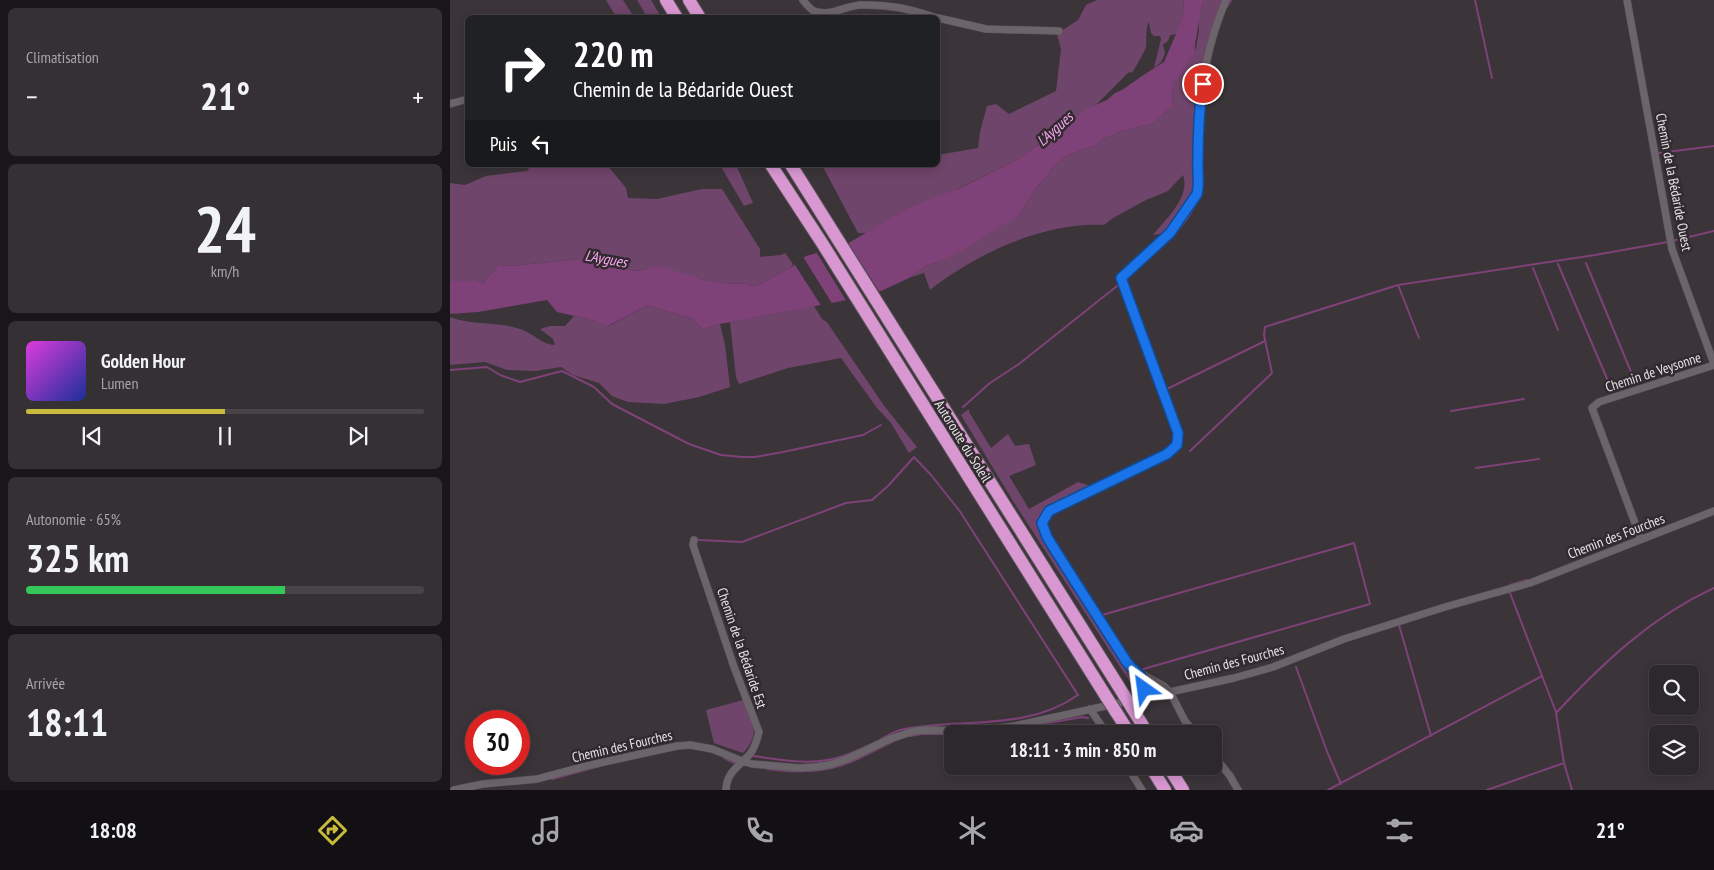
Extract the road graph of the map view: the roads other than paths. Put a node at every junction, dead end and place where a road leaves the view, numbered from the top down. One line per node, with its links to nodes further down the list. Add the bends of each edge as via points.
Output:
1 (666, 0): 6 (highway)
2 (689, 0): 7 (highway)
3 (803, 0): 8 (street, via 814,10 822,12 859,5 901,7)
4 (1226, 0): 19 (street, via 1213,32 1205,65 1200,103 1197,194 1170,233 1121,278 1178,433 1177,445 1167,454 1049,511 1042,523 1047,537 1111,638 1131,668)
5 (1627, 0): 15 (street, Chemin de la Bédaride Ouest, via 1672,250)
6 (675, 15)
7 (698, 15)
8 (927, 15)
9 (940, 19): 10 (street, via 986,29)
10 (1059, 31)
11 (465, 100): 12 (street)
12 (450, 104)
13 (772, 167): 24 (highway, Autoroute du Soleil, bridge)
14 (793, 167): 25 (highway, Autoroute du Soleil, bridge)
15 (1714, 365): 17 (street, Chemin de Veysonne, via 1599,402 1592,408)
16 (1714, 511): 17 (street, Chemin des Fourches)
17 (1641, 539): 20 (street, Chemin des Fourches, via 1530,583 1344,639 1273,668)
18 (694, 540): 27 (street, Chemin de la Bédaride Est, via 693,545 758,732 751,753)
19 (1142, 675): 20 (street); 21 (street)
20 (1170, 692): 21 (street, Chemin des Fourches); 26 (street)
21 (1142, 698): 22 (street, Chemin des Fourches)
22 (1094, 708): 23 (street); 27 (street, Chemin des Fourches, via 1014,726 974,731 914,731 847,759 821,766 800,768)
23 (1102, 725)
24 (1124, 725)
25 (1142, 725)
26 (1188, 725)
27 (742, 761): 32 (street, Chemin des Fourches, via 712,749 676,746 537,779); 33 (street, Chemin de la Bédaride Est, via 730,774)
28 (1222, 766): 37 (street)
29 (1133, 775): 34 (street)
30 (1156, 775): 35 (highway)
31 (1174, 775): 36 (highway)
32 (454, 790)
33 (726, 790)
34 (1142, 790)
35 (1165, 790)
36 (1183, 790)
37 (1238, 790)

